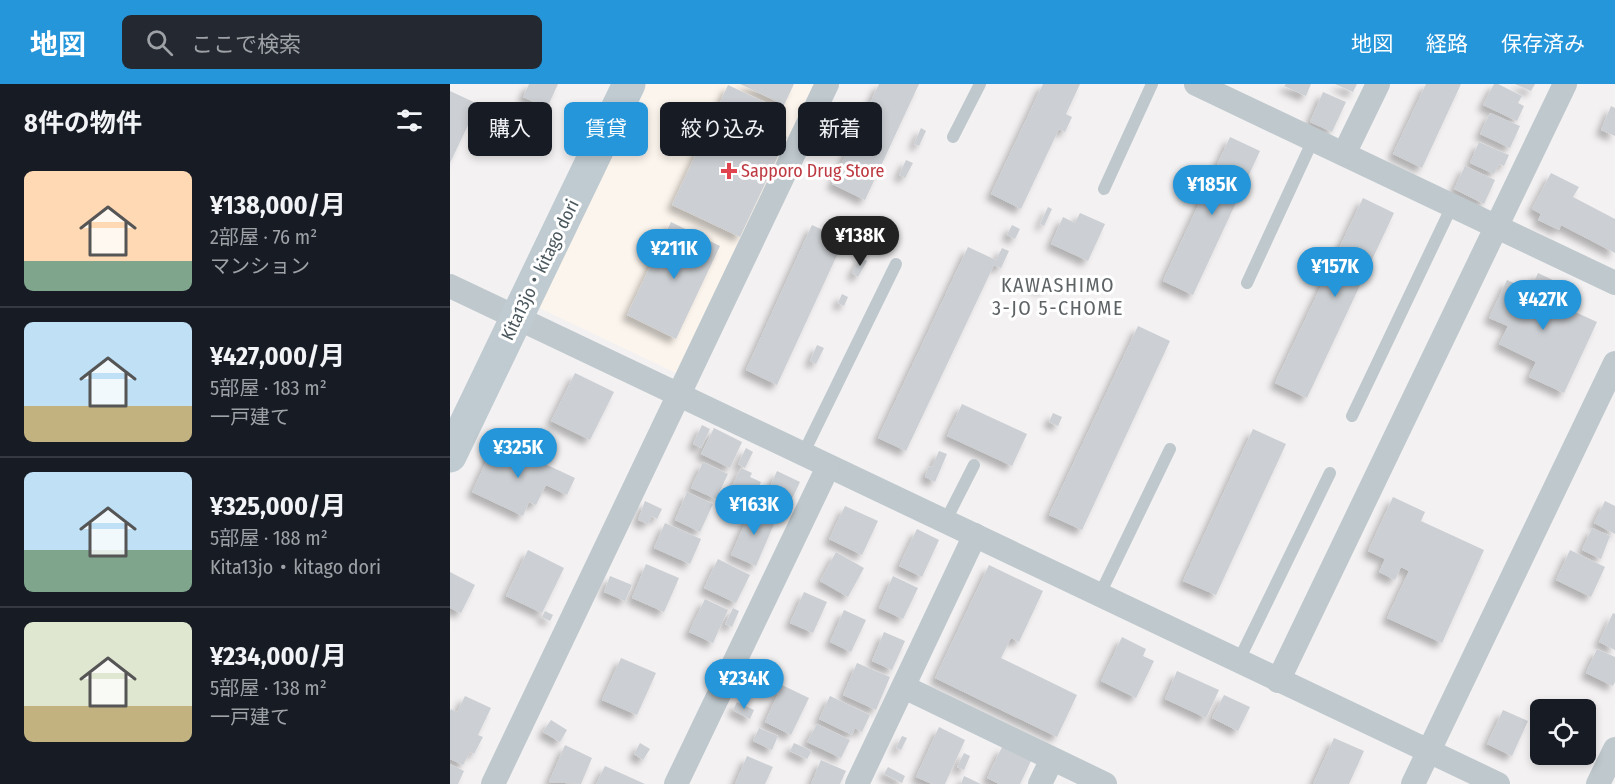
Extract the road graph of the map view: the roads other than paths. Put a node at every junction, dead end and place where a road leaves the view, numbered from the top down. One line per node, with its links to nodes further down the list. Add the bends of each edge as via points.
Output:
1 (629, 84): 18 (main road, Kita13jo・kitago dori)
2 (827, 84): 20 (street)
3 (980, 84): 8 (lane)
4 (1152, 84): 11 (lane)
5 (1196, 84): 9 (street)
6 (1378, 84): 10 (street)
7 (1565, 84): 13 (street)
8 (953, 136)
9 (1313, 140): 10 (street); 15 (lane)
10 (1344, 154): 12 (street)
11 (1104, 189)
12 (1452, 206): 13 (street); 21 (lane)
13 (1496, 226): 16 (street); 32 (street)
14 (896, 264): 23 (lane)
15 (1247, 283)
16 (1615, 283)
17 (450, 286): 18 (street)
18 (517, 319): 20 (street); 24 (main road, Kita13jo・kitago dori)
19 (1615, 363): 35 (street)
20 (678, 394): 23 (street); 37 (street)
21 (1352, 416)
22 (1170, 449): 30 (lane)
23 (803, 454): 26 (street)
24 (450, 456)
25 (974, 465): 28 (lane)
26 (828, 467): 28 (street); 38 (street)
27 (1330, 473): 31 (lane)
28 (945, 522): 29 (street)
29 (975, 535): 30 (street); 33 (street)
30 (1099, 596): 31 (street)
31 (1238, 662): 32 (street)
32 (1278, 681): 35 (street)
33 (904, 687): 36 (street); 39 (street)
34 (1615, 749): 44 (street)
35 (1427, 750): 42 (street); 43 (street)
36 (1052, 759): 40 (street); 41 (street)
37 (493, 784)
38 (676, 784)
39 (857, 784)
40 (1040, 784)
41 (1105, 784)
42 (1413, 784)
43 (1498, 784)
44 (1598, 784)

